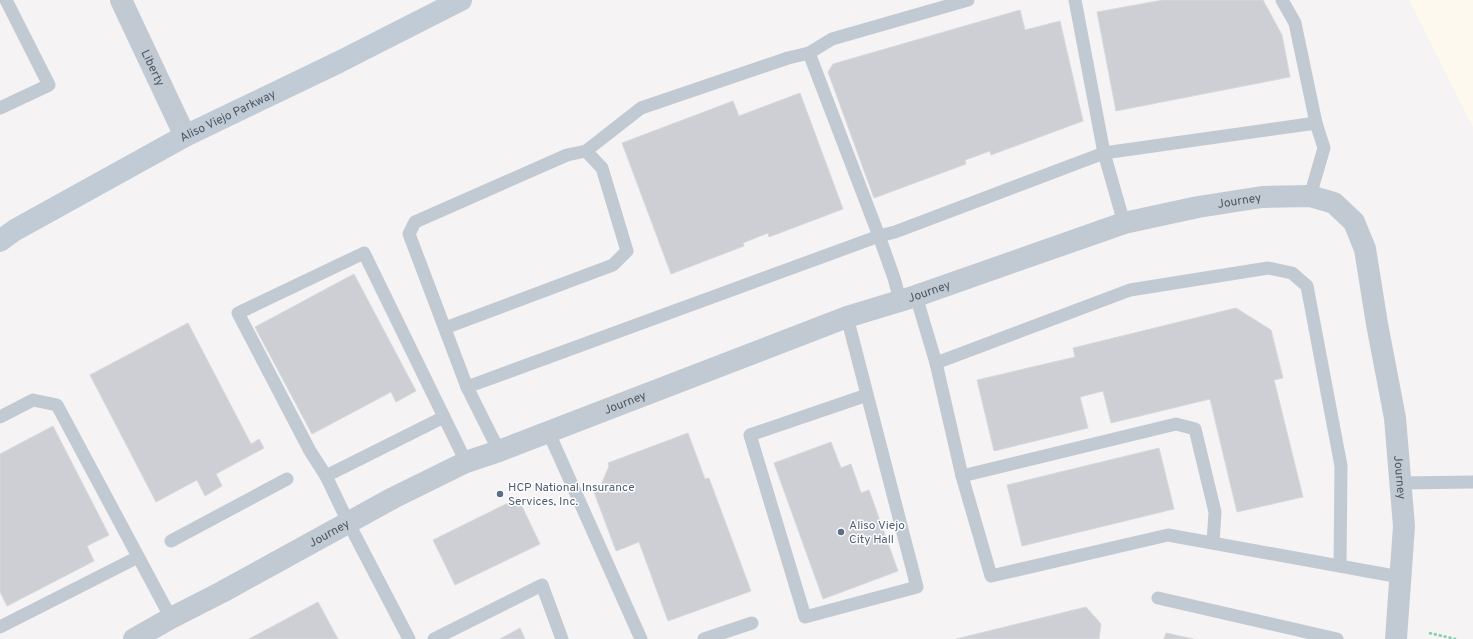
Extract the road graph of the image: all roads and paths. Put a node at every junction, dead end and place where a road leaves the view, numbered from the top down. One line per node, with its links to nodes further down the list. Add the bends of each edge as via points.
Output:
1 (6, 0): 8 (lane, via 49,85)
2 (121, 0): 10 (street, Liberty)
3 (461, 0): 10 (main road, Aliso Viejo Parkway)
4 (968, 0): 7 (lane, via 832,39)
5 (1075, 0): 12 (lane)
6 (1282, 0): 9 (lane, via 1295,23)
7 (809, 53): 11 (lane, via 641,108); 15 (lane)
8 (0, 107)
9 (1316, 123): 12 (lane); 13 (lane, via 1324,148)
10 (185, 136): 16 (main road, Aliso Viejo Parkway, via 15,230)
11 (586, 151): 19 (lane, via 567,155 415,222 409,234); 19 (lane, via 602,168 627,251 613,264)
12 (1104, 153): 14 (lane); 15 (lane)
13 (1310, 196): 14 (street, Journey, via 1262,197); 32 (street, Journey, via 1334,203 1354,222 1365,249 1395,418)
14 (1124, 223): 17 (street, Journey)
15 (879, 236): 17 (lane, via 894,278); 21 (lane)
16 (0, 241)
17 (908, 298): 18 (street, Journey); 20 (lane)
18 (847, 317): 22 (lane); 25 (street, Journey)
19 (445, 328): 21 (lane)
20 (936, 363): 29 (lane); 37 (lane, via 1130,290 1268,268 1292,273 1307,286 1341,466)
21 (467, 387): 26 (lane)
22 (867, 395): 22 (lane, via 917,587 806,617 750,435)
23 (0, 417): 36 (lane, via 33,400 57,405)
24 (444, 417): 27 (lane); 28 (lane); 28 (lane, via 364,253 238,313 310,451)
25 (548, 431): 26 (street, Journey); 48 (lane)
26 (499, 451): 27 (street, Journey)
27 (466, 462): 33 (street, Journey)
28 (326, 476): 33 (lane)
29 (962, 476): 35 (lane, via 991,576 1168,535); 35 (lane, via 1176,424 1195,429 1215,512)
30 (287, 479): 34 (lane)
31 (1473, 482): 32 (lane)
32 (1400, 483): 38 (street, Journey, via 1404,526)
33 (348, 522): 40 (street, Journey); 45 (lane)
34 (171, 541)
35 (1213, 543): 37 (lane)
36 (138, 557): 40 (lane); 42 (lane)
37 (1340, 566): 38 (lane)
38 (1400, 577): 51 (street, Journey)
39 (1158, 598): 50 (lane)
40 (171, 618): 44 (street, Journey)
41 (752, 623): 49 (lane)
42 (0, 627)
43 (1429, 633): 52 (path)
44 (134, 639)
45 (409, 639)
46 (434, 639): 47 (lane, via 542,585)
47 (562, 639)
48 (641, 639)
49 (704, 639)
50 (1337, 639)
51 (1396, 639)
52 (1456, 639)

